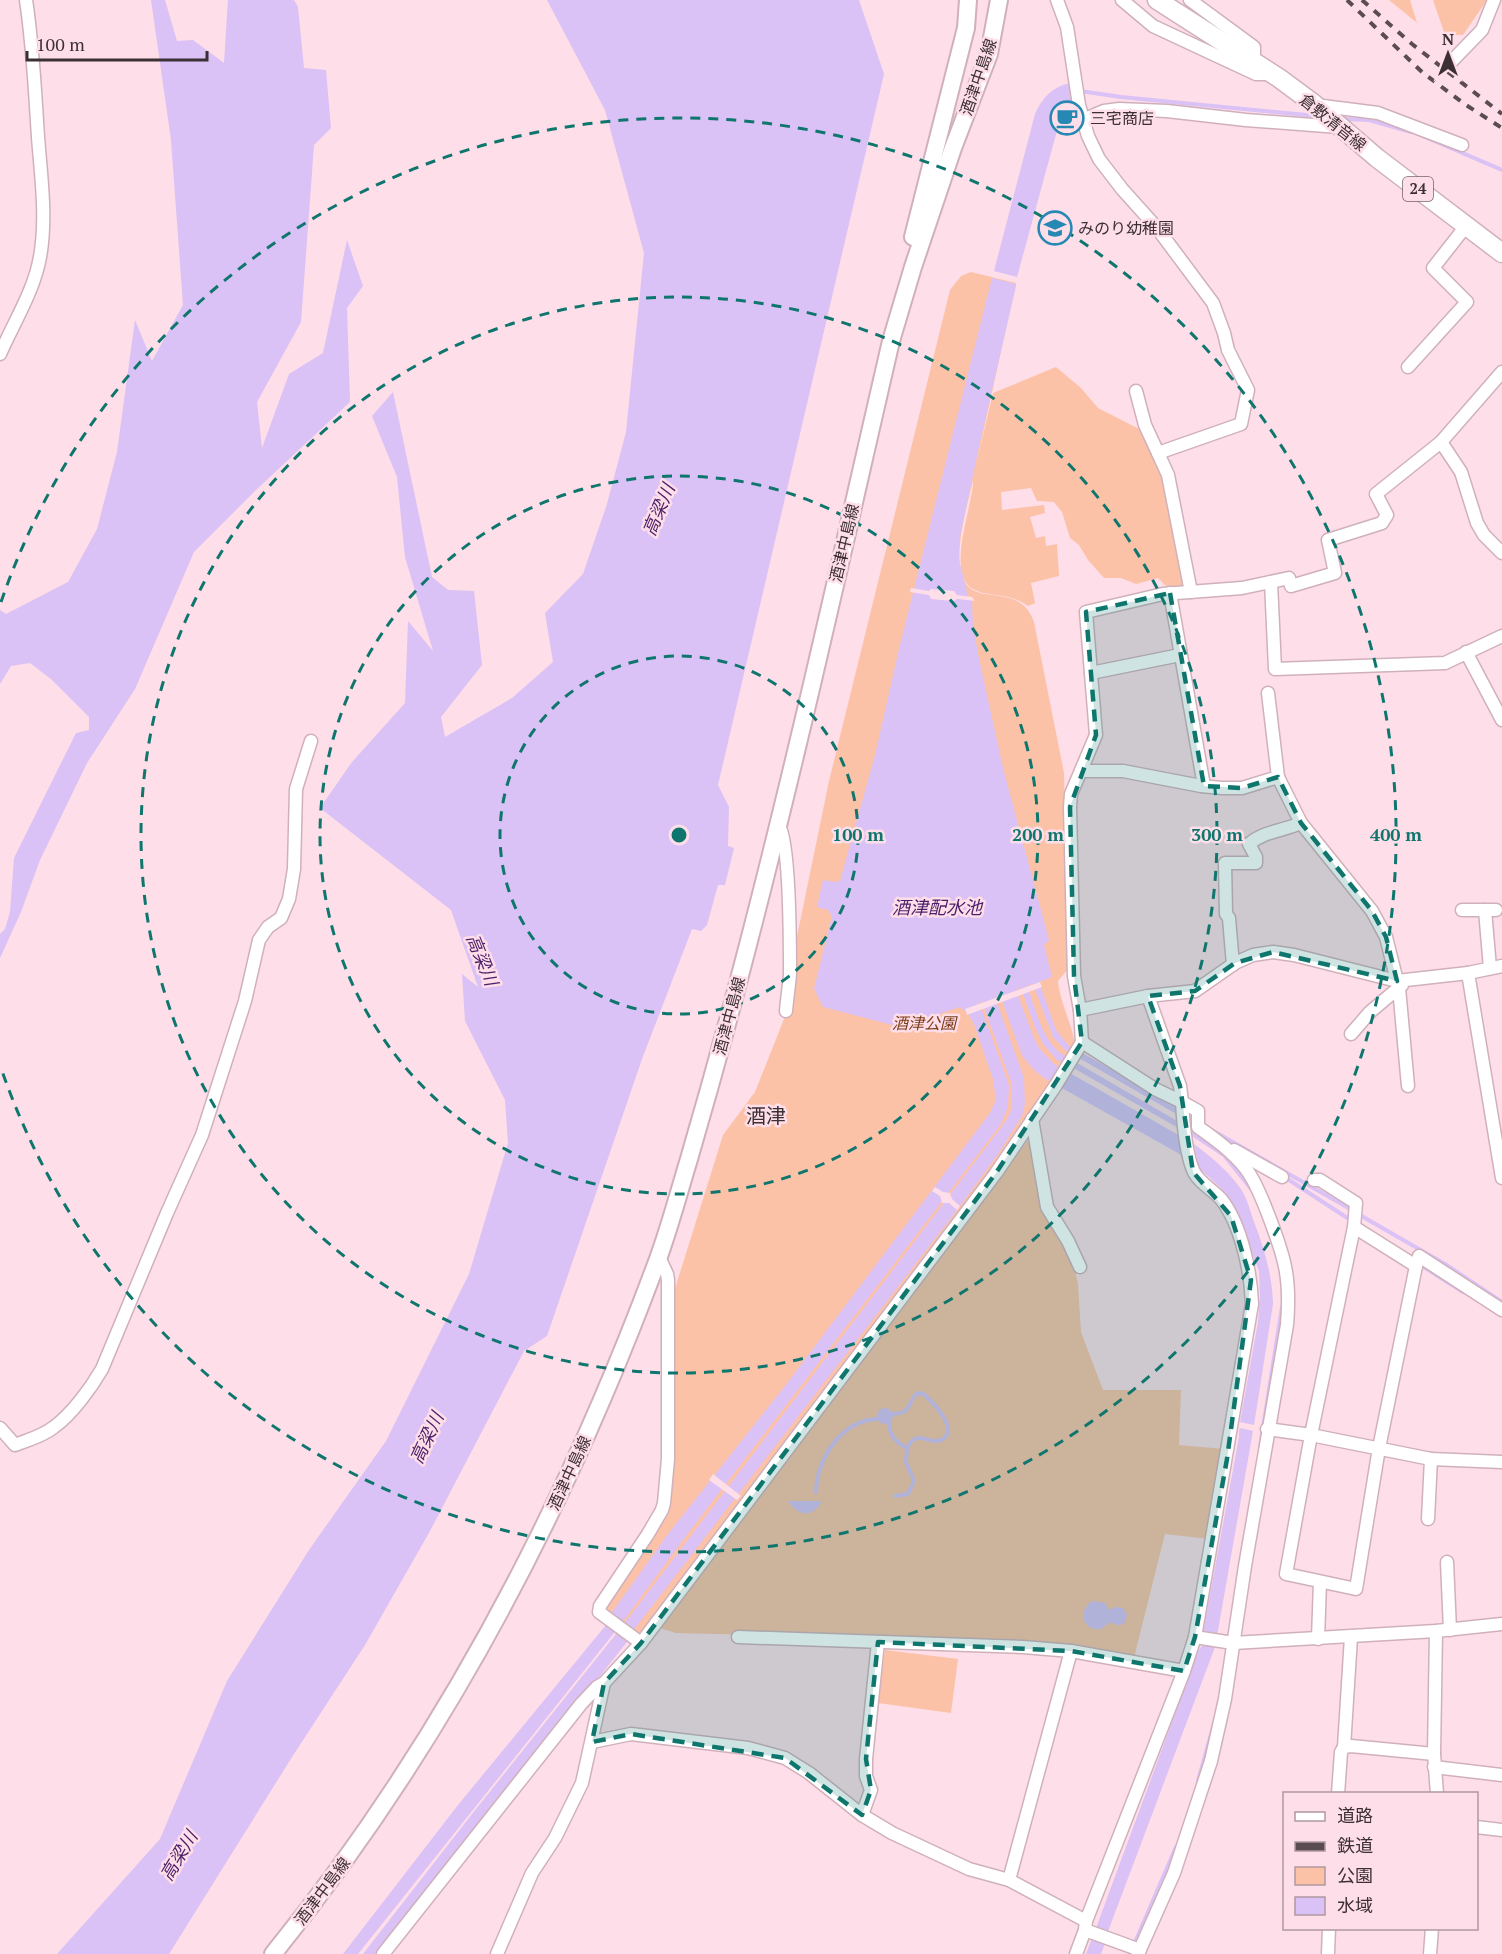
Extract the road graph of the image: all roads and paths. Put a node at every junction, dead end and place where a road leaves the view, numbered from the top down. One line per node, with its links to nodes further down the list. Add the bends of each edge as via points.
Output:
1 (27, 0): 19 (street, via 43,232 35,274)
2 (968, 0): 18 (main road, via 966,28 916,222)
3 (999, 0): 18 (main road, 酒津中島線, via 989,54 953,148)
4 (1057, 0): 13 (street, via 1067,27)
5 (1122, 0): 11 (street, via 1153,27 1256,74)
6 (1157, 0): 9 (main road, 倉敷清音線 / 24)
7 (1190, 0): 9 (street, via 1254,47)
8 (1494, 0): 10 (street, via 1482,30)
9 (1254, 63): 11 (main road, 倉敷清音線 / 24)
10 (1450, 63)
11 (1271, 74): 12 (main road, 倉敷清音線 / 24)
12 (1316, 106): 14 (main road, 倉敷清音線 / 24); 15 (street, via 1378,113)
13 (1084, 119): 14 (street, via 1119,109); 24 (street, via 1099,159 1213,303 1228,350 1248,390 1241,424)
14 (1337, 125): 16 (main road, 倉敷清音線 / 24)
15 (1462, 145)
16 (1466, 226): 17 (main road, 倉敷清音線 / 24); 20 (street, via 1433,268 1467,302)
17 (1502, 253)
18 (896, 324): 40 (main road, 酒津中島線)
19 (0, 354)
20 (1408, 367)
21 (1502, 372): 23 (street)
22 (1136, 391): 24 (street)
23 (1441, 441): 25 (street, via 1461,472 1477,523); 26 (street, via 1376,494 1387,515 1382,524 1328,540 1335,573 1291,586 1289,578)
24 (1158, 453): 27 (street, via 1168,475)
25 (1502, 553)
26 (1271, 582): 27 (street); 30 (street, via 1275,669 1445,663)
27 (1191, 592): 28 (street)
28 (1170, 593): 31 (street); 32 (street, via 1086,612)
29 (1502, 636): 30 (street)
30 (1466, 652): 34 (street)
31 (1180, 656): 32 (street); 38 (street)
32 (1091, 673): 36 (street, via 1095,735)
33 (1268, 693): 37 (street)
34 (1502, 720)
35 (311, 741): 63 (street, via 297,789 289,899 280,918 259,940 245,1001 202,1135 102,1369 91,1389 55,1427 15,1445)
36 (1081, 771): 38 (street, via 1123,771); 47 (street, via 1070,807 1074,976)
37 (1278, 777): 38 (street, via 1242,788); 39 (street)
38 (1204, 786)
39 (1300, 823): 42 (street, via 1258,836 1249,844 1256,864 1225,864); 45 (street, via 1372,911)
40 (779, 826): 48 (street, via 784,836 788,889 790,975); 59 (main road, 酒津中島線, via 714,1072)
41 (1462, 910): 43 (street, via 1491,910)
42 (1233, 965): 45 (street, via 1253,955 1273,952); 46 (street, via 1196,991)
43 (1496, 967): 44 (street)
44 (1468, 973): 45 (street); 56 (street)
45 (1402, 983): 49 (street); 51 (street)
46 (1148, 996): 47 (street); 52 (street, via 1180,1086)
47 (1080, 1010): 50 (street)
48 (786, 1011)
49 (1351, 1034)
50 (1080, 1045): 52 (street); 53 (street)
51 (1408, 1086)
52 (1182, 1104): 54 (street, via 1198,1112 1198,1127); 77 (street, via 1193,1172 1222,1200 1231,1216 1251,1280 1252,1304)
53 (1032, 1119): 61 (street, via 1047,1207); 79 (street, via 996,1173)
54 (1212, 1137): 55 (street); 64 (street, via 1234,1155 1257,1187 1288,1274 1287,1325)
55 (1282, 1178)
56 (1502, 1178)
57 (1314, 1180): 58 (street, via 1356,1203)
58 (1354, 1227): 60 (street); 65 (street)
59 (659, 1257): 79 (street, via 668,1280 666,1488 662,1510 599,1612); 99 (main road, 酒津中島線, via 575,1462 483,1643 390,1795)
60 (1417, 1261): 62 (street); 66 (street)
61 (1080, 1267)
62 (1502, 1310)
63 (0, 1428)
64 (1267, 1430): 65 (street); 81 (street)
65 (1311, 1435): 66 (street); 71 (street, via 1286,1574)
66 (1379, 1448): 67 (street); 71 (street, via 1356,1589)
67 (1431, 1459): 68 (street); 69 (street)
68 (1502, 1462)
69 (1428, 1519)
70 (1447, 1562): 73 (street)
71 (1320, 1582): 78 (street)
72 (1502, 1624): 73 (street)
73 (1450, 1630): 74 (street)
74 (1436, 1631): 76 (street); 87 (street)
75 (738, 1637): 80 (street)
76 (1351, 1637): 78 (street); 86 (street)
77 (1198, 1638): 81 (street); 83 (street)
78 (1318, 1639): 81 (street)
79 (637, 1641): 84 (street)
80 (878, 1642): 82 (street); 91 (street, via 866,1759 871,1790)
81 (1231, 1643): 98 (street, via 1225,1700 1211,1761 1174,1873)
82 (1071, 1651): 83 (street); 94 (street)
83 (1184, 1671): 95 (street)
84 (604, 1683): 85 (street); 100 (street, via 581,1704)
85 (592, 1742): 91 (street, via 631,1734 748,1748 785,1758); 101 (street, via 582,1783 555,1838 532,1873)
86 (1344, 1747): 87 (street); 89 (street)
87 (1434, 1760): 88 (street); 90 (street)
88 (1502, 1775)
89 (1338, 1792)
90 (1437, 1792)
91 (862, 1815): 94 (street, via 969,1869)
92 (1478, 1827): 93 (street)
93 (1502, 1830)
94 (1009, 1880): 95 (street)
95 (1088, 1928): 98 (street); 102 (street)
96 (1329, 1930): 103 (street)
97 (1432, 1930): 104 (street)
98 (1139, 1952)
99 (273, 1954)
100 (382, 1954)
101 (497, 1954)
102 (1076, 1954)
103 (1328, 1954)
104 (1430, 1954)

